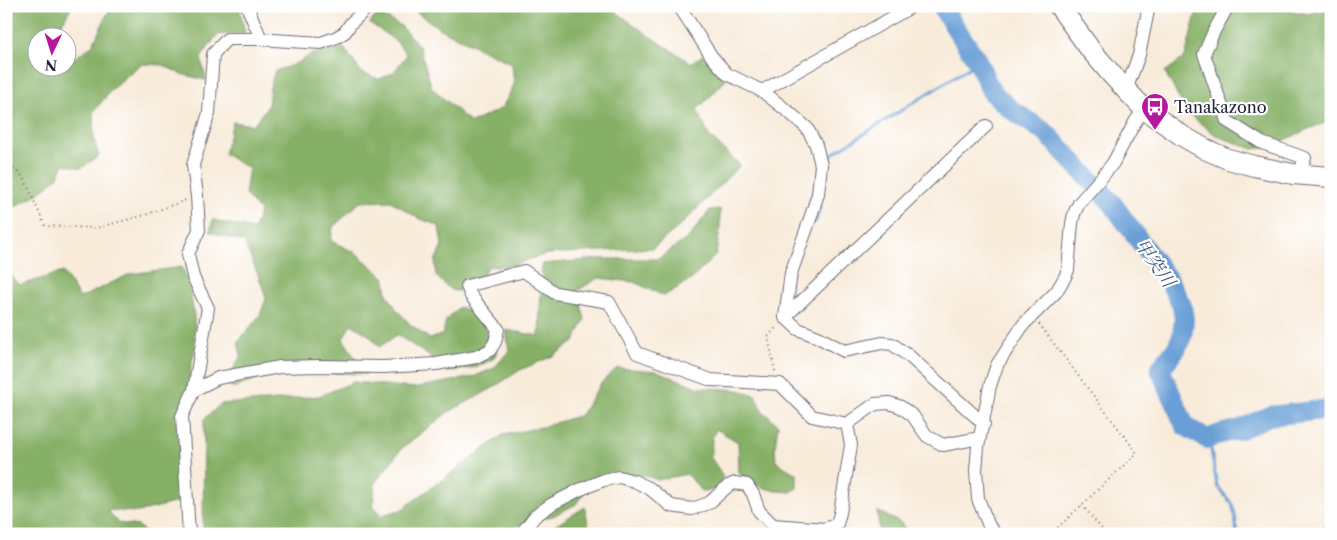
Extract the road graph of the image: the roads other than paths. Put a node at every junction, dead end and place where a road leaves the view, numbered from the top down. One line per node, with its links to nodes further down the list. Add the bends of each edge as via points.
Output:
1 (247, 6): 8 (street)
2 (369, 6): 8 (street, via 345,32 321,43)
3 (679, 6): 10 (street, via 727,74)
4 (1058, 6): 9 (highway)
5 (1149, 6): 9 (street, via 1139,55)
6 (1228, 6): 13 (street, via 1204,54 1227,121 1262,143 1305,158)
7 (911, 7): 10 (street)
8 (261, 39): 16 (street, via 226,40 213,54 209,113 194,166 199,230 188,254 193,277 208,308)
9 (1126, 90): 11 (highway)
10 (762, 91): 15 (street, via 807,128 821,165 818,194 791,273)
11 (1144, 109): 13 (highway, via 1184,137 1228,159); 18 (street, via 1113,163 1079,203 1072,222 1065,277 1056,292 1018,332 996,365)
12 (986, 126): 15 (street)
13 (1299, 174): 14 (highway)
14 (1331, 177)
15 (785, 317): 18 (street, via 798,329 844,350 892,344)
16 (194, 390): 17 (street, via 218,378 280,367 383,367 436,364 476,357 490,350 498,329 471,296 467,286 524,271 555,293 610,302 637,353 711,380 778,383 812,416); 20 (street, via 182,416)
17 (847, 424): 19 (street, via 875,404 889,403 913,416 927,436 943,445); 21 (street, via 851,445 837,524 825,528 772,525 759,511 747,485 735,482 709,503 692,509 671,506 649,488 619,477 579,490 552,504 535,516)
18 (984, 424): 19 (street)
19 (980, 438): 22 (street, via 976,470 978,499)
20 (189, 534)
21 (521, 534)
22 (995, 534)

